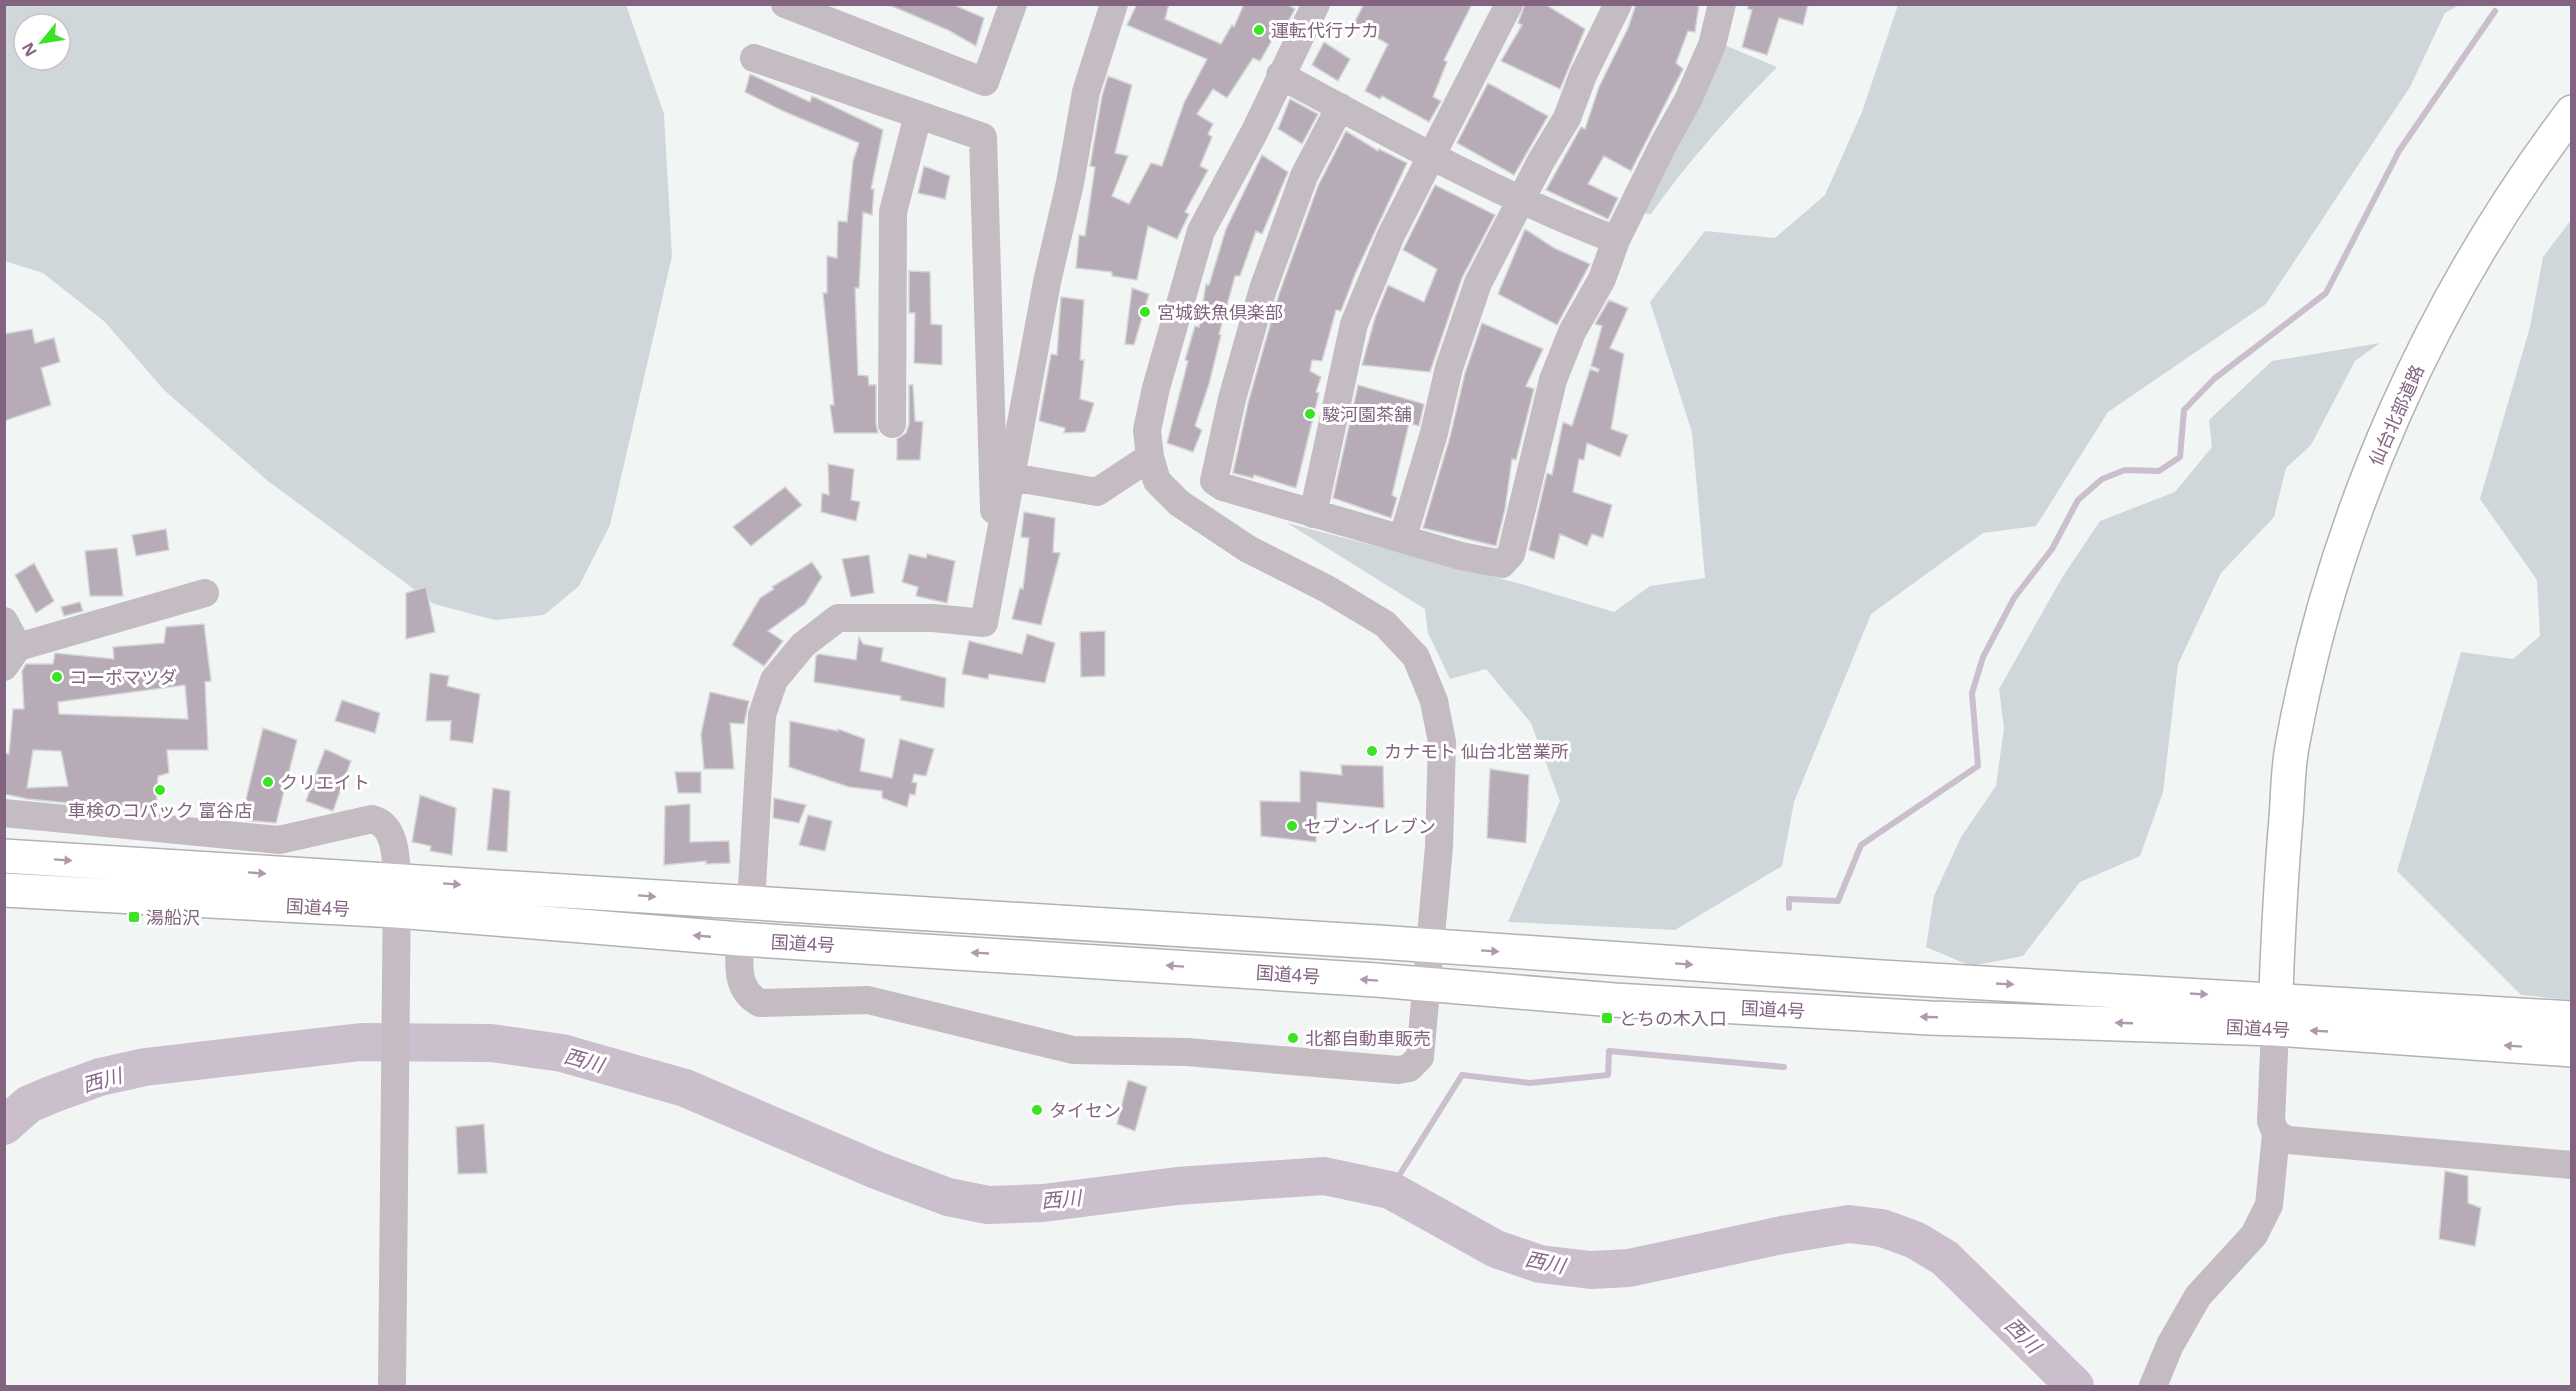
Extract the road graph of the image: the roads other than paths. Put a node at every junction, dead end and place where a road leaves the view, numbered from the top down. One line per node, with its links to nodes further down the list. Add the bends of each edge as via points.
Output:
1 (785, 4): 2 (street, via 985,82)
2 (1013, 4)
3 (1114, 4): 18 (street, via 1086,92)
4 (1316, 4): 9 (street)
5 (1509, 4): 13 (street)
6 (1618, 4): 14 (street, via 1567,118)
7 (1722, 4): 15 (street, via 1712,45 1688,100)
8 (754, 58): 12 (street)
9 (1280, 75): 10 (street); 17 (street, via 1201,231 1156,388 1147,430)
10 (1340, 107): 13 (street); 19 (street, via 1304,176 1263,289 1214,481 1234,491)
11 (2571, 112): 33 (highway, 仙台北部道路, via 2479,248 2410,380 2343,546 2292,749)
12 (918, 115): 16 (street, via 893,212); 21 (street, via 983,137)
13 (1430, 153): 14 (street); 19 (street, via 1354,324)
14 (1521, 199): 15 (street); 20 (street, via 1463,321)
15 (1616, 240): 20 (street, via 1602,279 1572,332 1553,380 1510,554 1502,564 1461,556)
16 (892, 424)
17 (1150, 457): 18 (street, via 1097,492); 31 (street, via 1157,481 1179,503 1248,549 1386,624 1416,657 1434,701 1442,742 1443,789)
18 (1012, 477): 21 (street)
19 (1313, 514): 20 (street)
20 (1403, 537)
21 (995, 563): 29 (street, via 984,623 933,618 838,618 803,645 774,680 762,715)
22 (205, 593): 24 (street)
23 (4, 621): 24 (street)
24 (11, 657)
25 (5, 814): 26 (street); 28 (street, via 279,840 372,819 384,825 396,853)
26 (5, 856): 28 (highway, 国道4号, one-way to 28)
27 (4, 890): 28 (highway, 国道4号)
28 (397, 896): 29 (highway, 国道4号, one-way to 29); 30 (highway, 国道4号, one-way to 28); 38 (street)
29 (751, 903): 31 (highway, 国道4号)
30 (740, 939): 32 (highway, 国道4号, one-way to 30); 32 (street, via 740,980 748,997 760,1003 868,1000 1073,1050 1187,1052 1398,1070 1409,1068 1420,1057)
31 (1431, 946): 32 (street); 33 (highway, 国道4号, one-way to 33, via 1893,978)
32 (1427, 986): 33 (highway, 国道4号, one-way to 32, via 1930,1018)
33 (2275, 1014): 34 (highway, 国道4号); 35 (highway, 国道4号, one-way to 33); 36 (street, via 2271,1121)
34 (2571, 1018)
35 (2571, 1050)
36 (2276, 1134): 37 (street, via 2288,1140); 39 (street, via 2269,1205 2254,1235 2198,1296 2170,1345)
37 (2571, 1165)
38 (392, 1386)
39 (2153, 1386)

